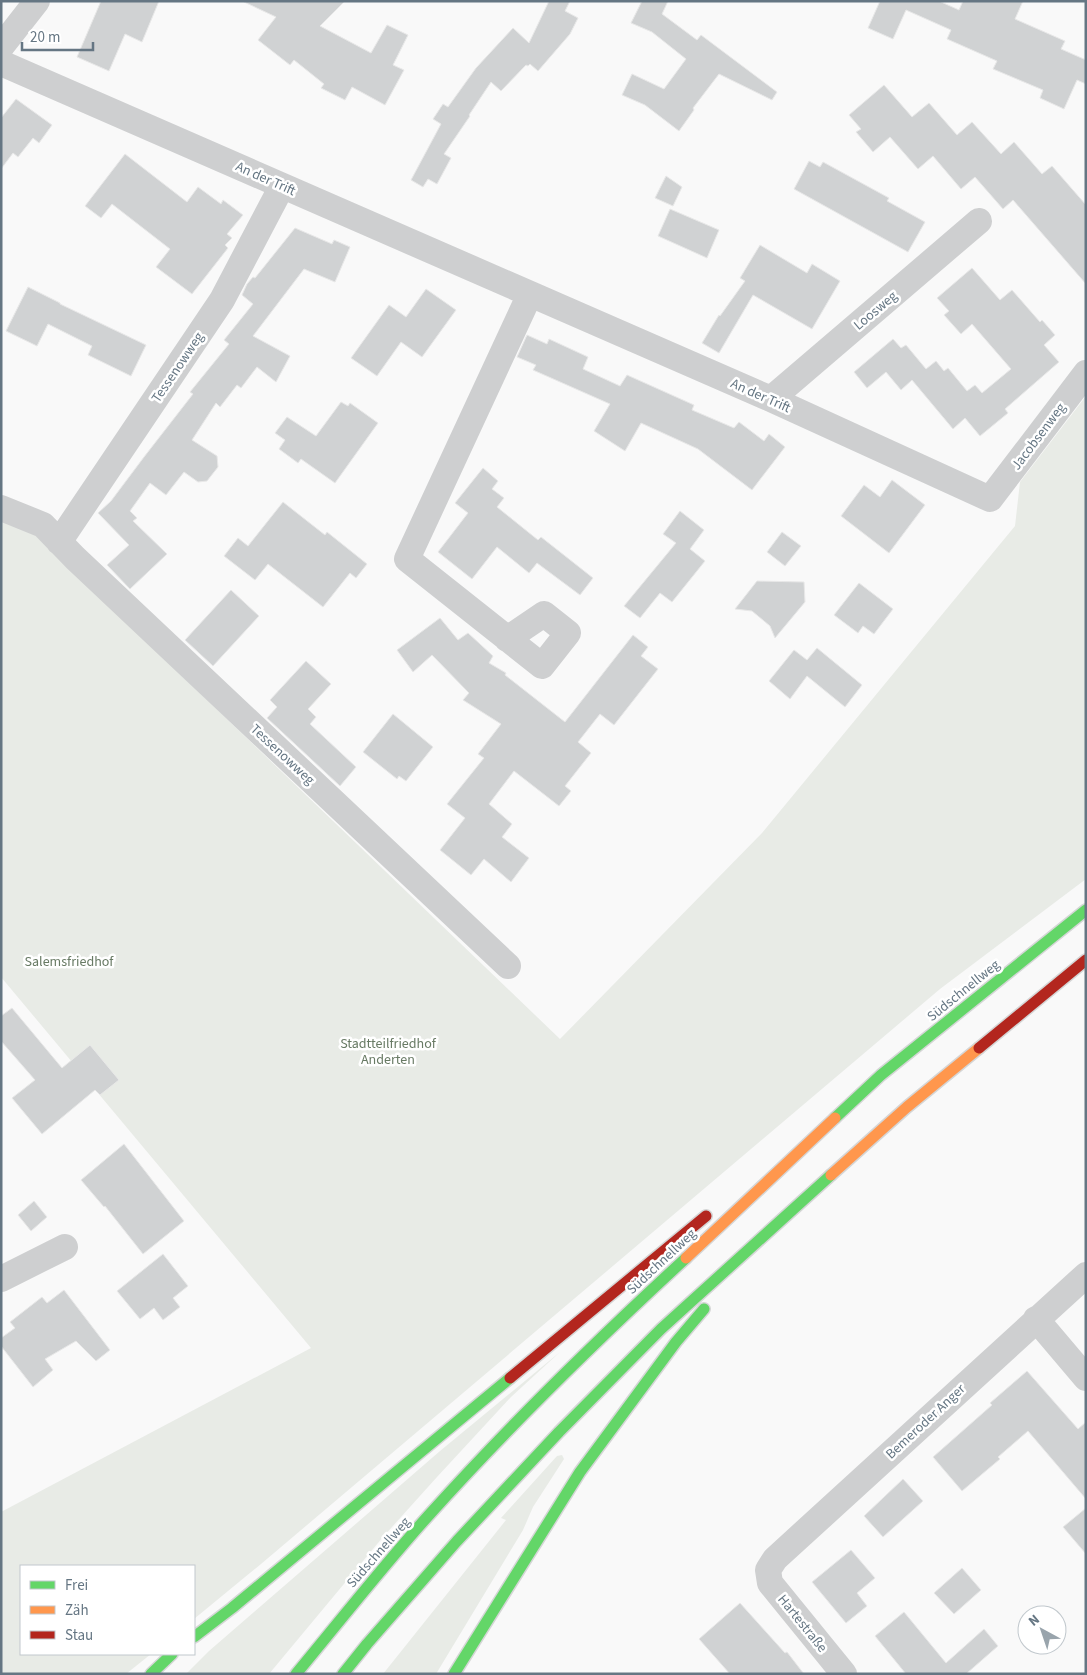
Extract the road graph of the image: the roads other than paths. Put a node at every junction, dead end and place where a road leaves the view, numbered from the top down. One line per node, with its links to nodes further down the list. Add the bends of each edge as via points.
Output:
1 (37, 1): 2 (street)
2 (1, 47)
3 (1, 63): 4 (street, An der Trift)
4 (282, 186): 6 (street, An der Trift); 11 (street, Tessenowweg, via 222,300)
5 (980, 222): 8 (street, Loosweg)
6 (530, 294): 8 (street, An der Trift); 12 (street, via 407,559)
7 (1086, 373): 9 (street, Jacobsenweg)
8 (770, 399): 9 (street, An der Trift)
9 (990, 499)
10 (1, 508): 11 (street, Tessenowweg, via 43,525)
11 (59, 542): 15 (street, Tessenowweg)
12 (507, 639)
13 (1086, 910): 16 (highway, Südschnellweg)
14 (1086, 960): 19 (highway, via 906,1107)
15 (508, 966)
16 (881, 1075): 17 (highway); 31 (highway, Südschnellweg, via 637,1303 531,1408 429,1515)
17 (765, 1168)
18 (718, 1206): 26 (highway)
19 (768, 1231): 32 (highway, via 661,1329 559,1432 456,1541); 33 (highway, via 676,1342 580,1472)
20 (65, 1247): 22 (street)
21 (1086, 1275): 23 (street, Bemeroder Anger)
22 (1, 1278)
23 (1036, 1319): 24 (street); 25 (street, Bemeroder Anger, via 775,1559)
24 (1086, 1378)
25 (768, 1570): 34 (street, Hartestraße, via 770,1582)
26 (232, 1608): 27 (highway); 28 (highway)
27 (195, 1636)
28 (195, 1649)
29 (171, 1655): 30 (highway)
30 (151, 1674)
31 (296, 1674)
32 (343, 1674)
33 (454, 1674)
34 (844, 1674)

